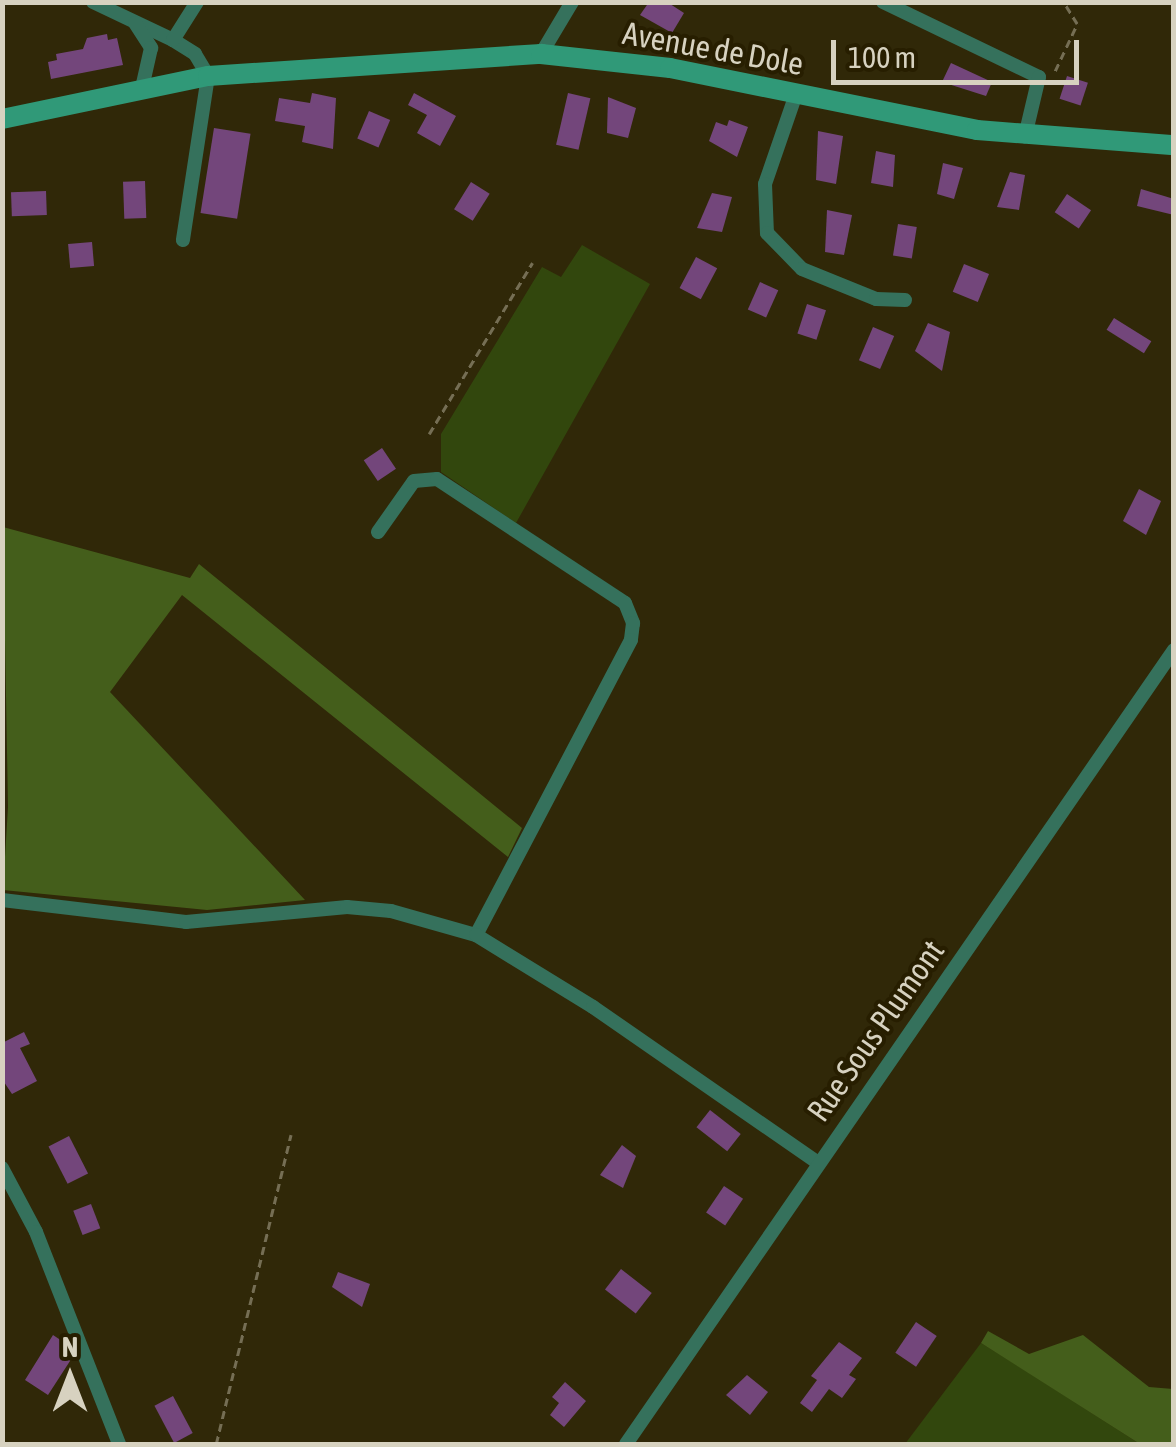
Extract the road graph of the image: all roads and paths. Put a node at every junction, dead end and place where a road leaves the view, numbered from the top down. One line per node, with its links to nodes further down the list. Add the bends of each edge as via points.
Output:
1 (93, 2): 6 (street)
2 (197, 2): 7 (street)
3 (572, 2): 8 (street)
4 (883, 2): 14 (street, via 1039,77)
5 (1063, 2): 9 (path, via 1077,24)
6 (135, 22): 7 (street); 11 (street, via 151,48)
7 (174, 40): 10 (street)
8 (541, 54): 10 (main road, Avenue de Dole); 12 (main road, Avenue de Dole, via 670,68)
9 (1055, 72)
10 (208, 76): 11 (main road, Avenue de Dole); 16 (street)
11 (142, 88): 13 (main road, Avenue de Dole)
12 (796, 94): 14 (main road, Avenue de Dole); 18 (street, via 765,184 767,234 802,269 876,300)
13 (2, 120)
14 (1026, 136): 15 (main road, Avenue de Dole)
15 (1174, 146)
16 (183, 240)
17 (532, 263): 19 (path)
18 (905, 300)
19 (429, 434)
20 (378, 532): 23 (street, via 414,482 437,479 624,603 633,624 631,640)
21 (1174, 650): 25 (street, Rue Sous Plumont)
22 (2, 900): 23 (street, via 186,922 346,907 391,911)
23 (476, 935): 25 (street)
24 (290, 1135): 28 (path)
25 (818, 1163): 29 (street, Rue Sous Plumont)
26 (2, 1168): 27 (street, via 36,1232)
27 (119, 1444)
28 (216, 1444)
29 (626, 1444)

